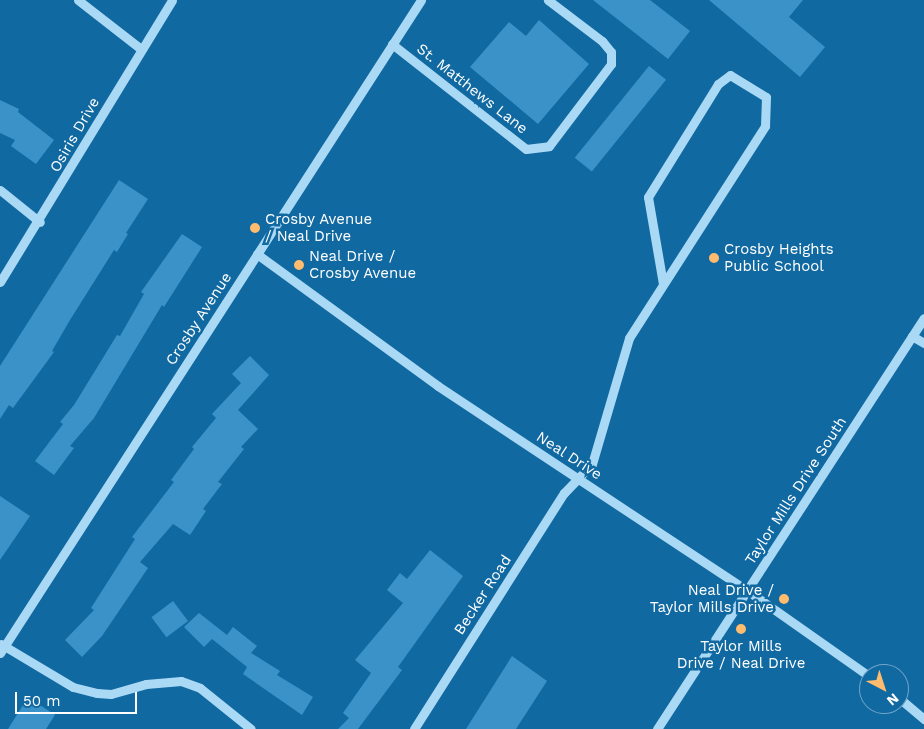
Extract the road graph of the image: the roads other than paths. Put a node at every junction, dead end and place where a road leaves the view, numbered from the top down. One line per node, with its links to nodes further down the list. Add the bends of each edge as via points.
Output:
1 (78, 0): 6 (street)
2 (172, 0): 6 (street, Osiris Drive)
3 (421, 0): 5 (street, Crosby Avenue)
4 (548, 0): 5 (street, St. Matthews Lane, via 602,41 611,52 612,64 549,146 526,149)
5 (392, 44): 9 (street, Crosby Avenue)
6 (141, 49): 8 (street, Osiris Drive)
7 (0, 190): 8 (street)
8 (40, 222): 10 (street, Osiris Drive)
9 (257, 254): 15 (street, Neal Drive, via 438,386); 17 (street, Crosby Avenue)
10 (0, 282)
11 (663, 284): 11 (street, Becker Road, via 648,197 718,84 730,75 766,97 765,126); 15 (street, Becker Road, via 629,338 592,464)
12 (924, 318): 13 (street, Taylor Mills Drive South)
13 (912, 336): 14 (street); 16 (street, Taylor Mills Drive South)
14 (924, 343)
15 (580, 480): 16 (street, Neal Drive); 22 (street, Becker Road, via 564,493)
16 (748, 591): 18 (street, Neal Drive); 23 (street, Taylor Mills Drive South)
17 (1, 647): 21 (street, via 73,687 97,693 110,694 146,684 181,681 200,688)
18 (859, 669)
19 (909, 706): 20 (street)
20 (924, 718)
21 (251, 729)
22 (414, 729)
23 (657, 729)

